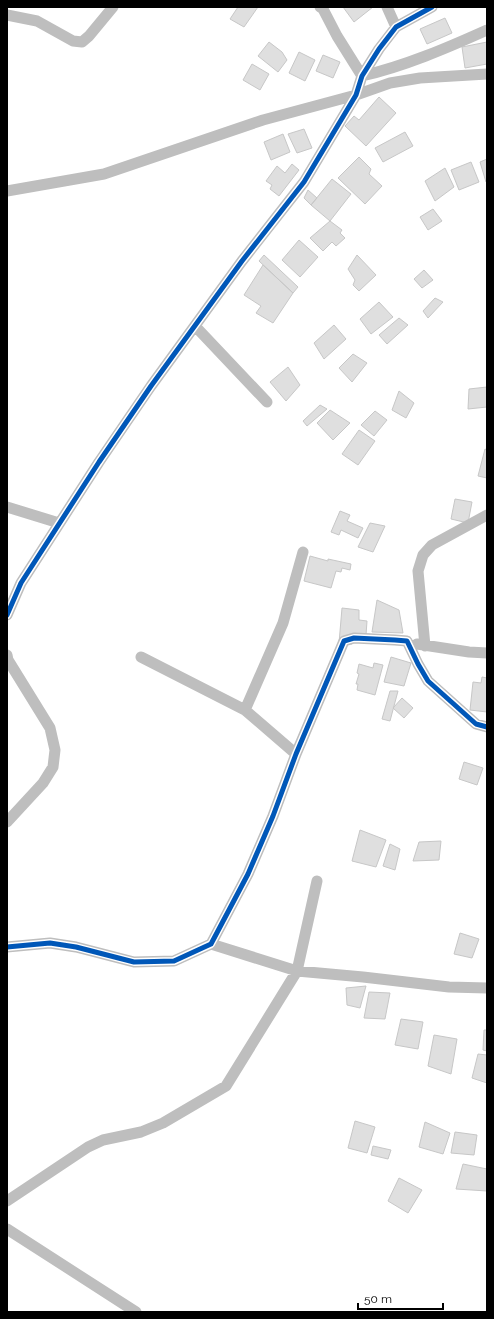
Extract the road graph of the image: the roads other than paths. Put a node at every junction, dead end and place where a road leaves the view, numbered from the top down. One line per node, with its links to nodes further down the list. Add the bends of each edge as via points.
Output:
1 (113, 7): 5 (street, via 82,42 73,42 37,21)
2 (320, 7): 9 (street)
3 (387, 7): 6 (street)
4 (432, 7): 6 (street)
5 (7, 15)
6 (396, 28): 9 (street)
7 (487, 30): 9 (street, via 445,49)
8 (487, 74): 10 (street, via 420,78 390,83)
9 (362, 76): 10 (street)
10 (356, 95): 11 (street, via 262,120 104,174); 12 (street, via 304,182)
11 (7, 191)
12 (195, 326): 13 (street); 16 (street, via 151,386)
13 (267, 402)
14 (7, 507): 16 (street)
15 (487, 515): 20 (street, via 432,545 423,555 418,571)
16 (59, 523): 18 (street, via 21,583)
17 (303, 552): 24 (street, via 283,623)
18 (7, 616)
19 (407, 641): 20 (street); 25 (street, via 428,681 476,724); 26 (street, via 354,638 344,641)
20 (425, 646): 21 (street)
21 (487, 653)
22 (7, 655): 27 (street, via 50,728 55,750 53,767 43,783)
23 (141, 657): 24 (street)
24 (245, 710): 26 (street)
25 (487, 727)
26 (296, 754): 29 (street, via 251,866)
27 (7, 822)
28 (318, 881): 31 (street)
29 (211, 944): 30 (street, via 174,961 134,962 50,943); 31 (street)
30 (7, 948)
31 (297, 971): 32 (street, via 449,987); 33 (street, via 226,1086 163,1123 141,1132 103,1140 88,1147)
32 (487, 988)
33 (7, 1202)
34 (7, 1229): 35 (street)
35 (136, 1312)

